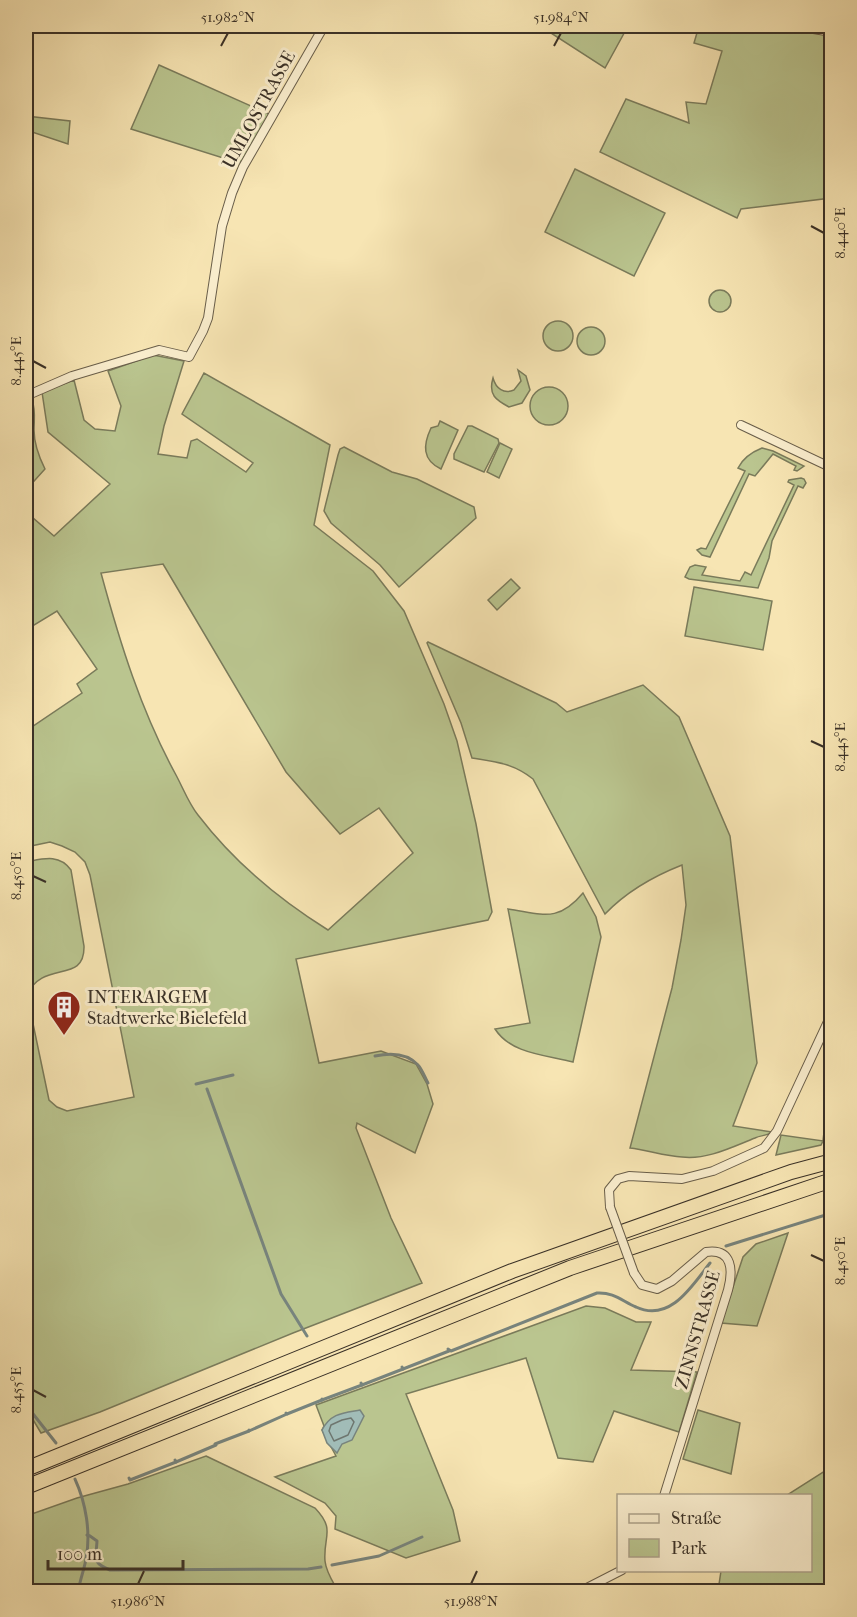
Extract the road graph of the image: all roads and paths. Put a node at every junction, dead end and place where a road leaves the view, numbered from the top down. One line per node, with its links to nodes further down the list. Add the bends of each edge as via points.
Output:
1 (324, 26): 4 (street, UMLOSTRASSE, via 232,193 222,226 208,318 189,357 159,350 72,376)
2 (795, 26): 3 (street)
3 (831, 32)
4 (26, 396)
5 (741, 425): 6 (street)
6 (831, 468)
7 (831, 1013): 12 (street, ZINNSTRASSE, bridge, via 777,1131 764,1148 713,1171 682,1179 629,1176 618,1179 609,1190 610,1207 642,1285 657,1289 706,1252 720,1253 731,1265 728,1290)
8 (831, 1161): 10 (highway, via 512,1271)
9 (831, 1180): 11 (highway, via 570,1268)
10 (26, 1469)
11 (26, 1486)
12 (665, 1494)
13 (618, 1572): 14 (street)
14 (579, 1592)

